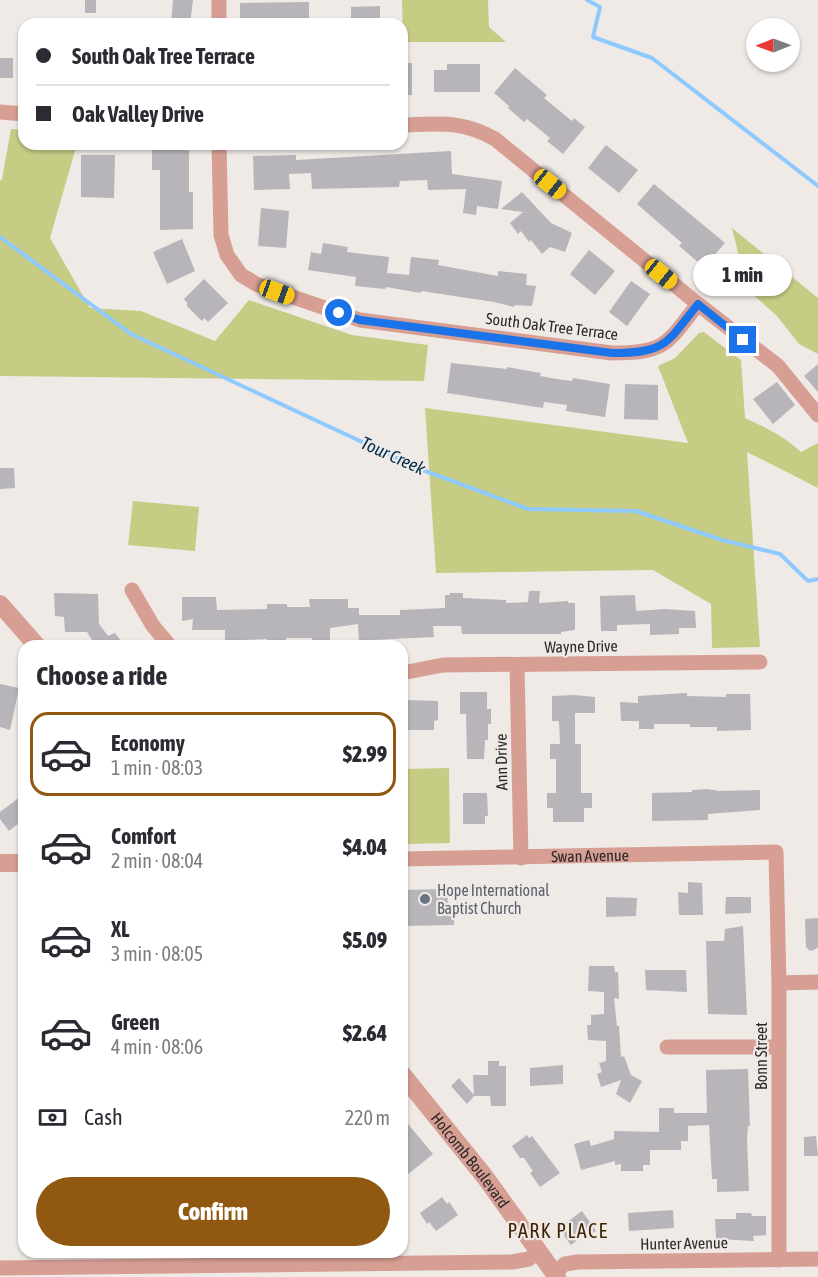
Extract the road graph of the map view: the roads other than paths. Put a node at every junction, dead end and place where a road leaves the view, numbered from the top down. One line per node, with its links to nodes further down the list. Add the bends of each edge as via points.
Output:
1 (219, 0): 2 (street)
2 (219, 18)
3 (0, 112): 4 (street)
4 (18, 114)
5 (408, 125): 7 (street, via 479,129)
6 (219, 150): 7 (street, South Oak Tree Terrace, via 220,235 227,255 241,275 258,285 360,320 612,353 638,353 657,349 673,336)
7 (698, 304): 8 (street, via 778,366)
8 (818, 415)
9 (132, 590): 12 (street)
10 (0, 604): 11 (street)
11 (32, 640)
12 (165, 640)
13 (760, 662): 14 (street, Wayne Drive)
14 (518, 665): 15 (street, Wayne Drive, via 443,665); 17 (street, Ann Drive)
15 (408, 672)
16 (776, 852): 17 (street, Swan Avenue); 21 (street, Bonn Street)
17 (521, 858): 18 (street, Swan Avenue)
18 (408, 859)
19 (0, 863): 20 (street)
20 (18, 863)
21 (779, 982): 22 (street); 24 (street, Bonn Street)
22 (818, 982)
23 (667, 1047): 24 (street)
24 (779, 1047): 29 (street, Bonn Street)
25 (408, 1081): 26 (street, Holcomb Boulevard)
26 (539, 1251): 27 (street, via 529,1259 512,1262); 31 (street, Holcomb Boulevard)
27 (242, 1258): 30 (street)
28 (818, 1259): 29 (street, Hunter Avenue)
29 (779, 1260): 31 (street, Hunter Avenue, via 578,1262 565,1264)
30 (0, 1268)
31 (556, 1275)

